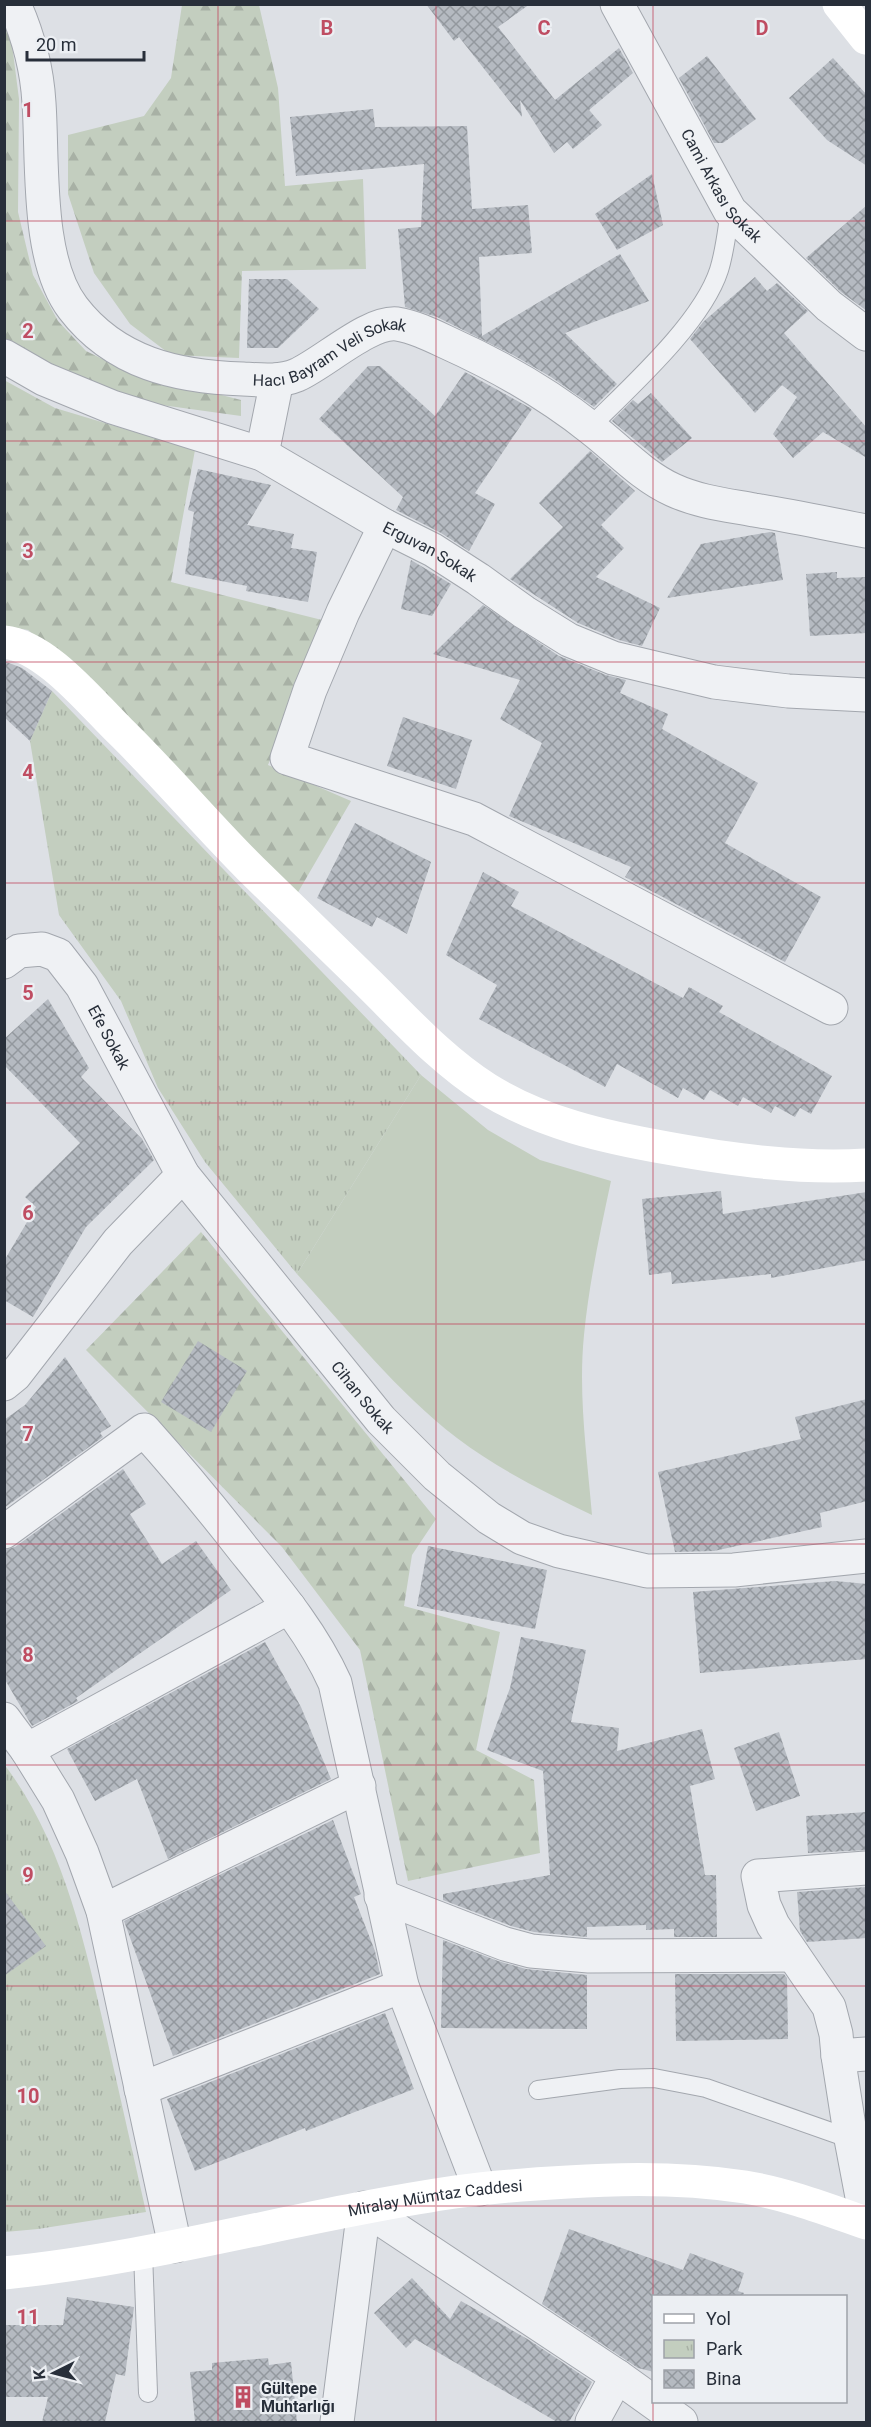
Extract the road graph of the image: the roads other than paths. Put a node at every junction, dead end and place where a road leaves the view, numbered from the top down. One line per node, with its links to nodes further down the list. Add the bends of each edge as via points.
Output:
1 (14, 4): 8 (street, Hacı Bayram Veli Sokak, via 25,28 39,100 42,198 48,244 70,305 94,333 151,365 192,375)
2 (617, 4): 5 (street, Cami Arkası Sokak)
3 (839, 4): 4 (main road)
4 (867, 38)
5 (730, 211): 6 (street, Cami Arkası Sokak, via 829,306); 9 (lane, via 719,270 707,296 661,356)
6 (867, 334)
7 (4, 356): 10 (street, Erguvan Sokak, via 44,379 112,407)
8 (277, 380): 9 (street, Hacı Bayram Veli Sokak, via 296,376 378,326 394,324 418,329 520,378); 10 (street)
9 (590, 428): 12 (street, Hacı Bayram Veli Sokak, via 646,474 673,490 709,502)
10 (262, 454): 11 (street, Erguvan Sokak)
11 (385, 526): 14 (street, Erguvan Sokak, via 442,556 560,634 612,658 714,682 788,692); 16 (street, via 342,612 287,759 474,819)
12 (867, 531)
13 (4, 642): 17 (main road, via 33,652 54,667 157,767 250,868 438,1052 488,1089 539,1115 606,1137 734,1160)
14 (867, 695)
15 (4, 962): 18 (street, Efe Sokak, via 19,951 42,949 58,955 82,986)
16 (831, 1008)
17 (867, 1165)
18 (183, 1174): 19 (street, via 118,1242); 21 (street, Cihan Sokak, via 381,1420 437,1476 489,1518 522,1538 559,1551 647,1571 734,1570)
19 (4, 1384)
20 (4, 1532): 22 (street, via 144,1430)
21 (867, 1556)
22 (289, 1607): 24 (street); 25 (street, via 323,1657 335,1683)
23 (4, 1719): 24 (street)
24 (27, 1750): 28 (street, via 58,1800)
25 (359, 1786): 27 (street); 28 (street)
26 (867, 1868): 29 (street, via 758,1876 764,1905)
27 (381, 1896): 29 (street, via 531,1951 589,1956); 30 (street)
28 (103, 1911): 32 (street)
29 (793, 1955): 31 (street, via 829,2007 836,2034)
30 (402, 1986): 32 (street); 35 (street)
31 (852, 2055): 34 (street)
32 (141, 2089): 38 (street)
33 (538, 2090): 34 (lane, via 654,2078 706,2088)
34 (851, 2139): 37 (street)
35 (480, 2189): 36 (main road, Miralay Mümtaz Caddesi); 37 (main road, Miralay Mümtaz Caddesi, via 595,2180 703,2182 790,2197)
36 (364, 2208): 38 (main road, Miralay Mümtaz Caddesi); 41 (street); 45 (street)
37 (867, 2221)
38 (175, 2246): 39 (main road, Miralay Mümtaz Caddesi)
39 (143, 2252): 40 (main road, Miralay Mümtaz Caddesi); 42 (lane)
40 (4, 2273)
41 (617, 2376): 43 (street); 46 (street)
42 (148, 2393)
43 (652, 2401)
44 (655, 2403): 47 (street)
45 (337, 2422)
46 (592, 2422)
47 (681, 2422)

